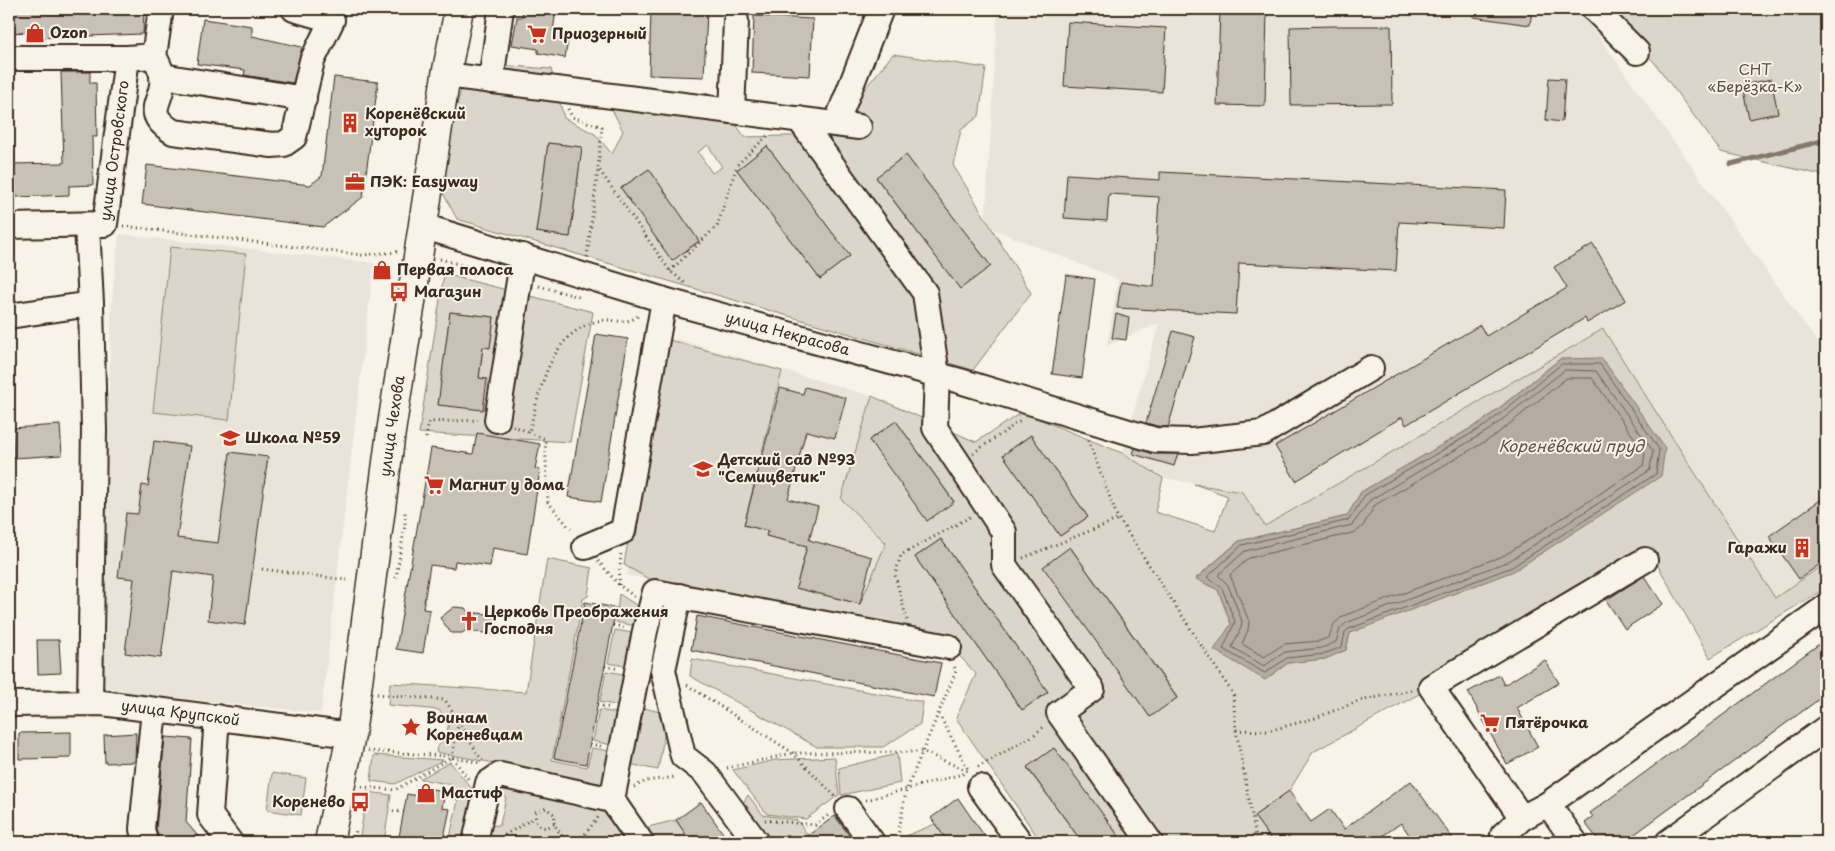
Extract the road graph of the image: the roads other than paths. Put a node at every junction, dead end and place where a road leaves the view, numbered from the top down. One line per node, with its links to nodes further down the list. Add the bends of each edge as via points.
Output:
1 (161, 9): 11 (street)
2 (294, 9): 14 (street, via 332,20 312,61)
3 (459, 9): 12 (main road, улица Чехова)
4 (501, 9): 13 (street)
5 (881, 9): 17 (street)
6 (1594, 9): 8 (street)
7 (736, 20): 15 (street)
8 (1637, 52)
9 (9, 58): 10 (street)
10 (127, 58): 11 (street, улица Островского); 19 (street, улица Островского)
11 (158, 66): 14 (street, улица Островского); 14 (street, via 155,114 160,123 173,132 284,144 294,137)
12 (446, 75): 13 (street); 21 (main road, улица Чехова)
13 (491, 81): 15 (street)
14 (304, 100)
15 (732, 111): 16 (street)
16 (793, 119): 17 (street); 27 (street, via 924,292)
17 (836, 124): 18 (street)
18 (859, 127)
19 (96, 224): 20 (street, улица Островского); 24 (street)
20 (9, 226)
21 (422, 226): 22 (street, улица Некрасова); 39 (main road, улица Чехова, via 378,520)
22 (522, 256): 23 (street, улица Некрасова); 28 (street)
23 (664, 300): 27 (street, улица Некрасова); 29 (street, via 623,531)
24 (91, 304): 25 (street); 34 (street, via 94,430)
25 (9, 316)
26 (1371, 368): 27 (street, улица Некрасова, via 1263,433 1192,441 1155,440)
27 (936, 375): 53 (street, via 935,428 1004,532 1004,565 1092,690 1059,714)
28 (497, 420)
29 (585, 547)
30 (1644, 560): 44 (street, via 1431,687)
31 (679, 596): 33 (street); 41 (street, via 655,592); 50 (street, via 663,670 683,756 706,773)
32 (1826, 607): 42 (street)
33 (949, 647)
34 (90, 703): 35 (street, улица Крупской); 36 (street, улица Крупской)
35 (9, 704)
36 (154, 710): 37 (street, улица Крупской); 45 (street, via 142,829)
37 (217, 718): 39 (street, улица Крупской); 46 (street, via 210,815)
38 (1826, 728): 56 (street)
39 (360, 738): 47 (main road, улица Чехова)
40 (975, 779): 52 (street)
41 (612, 800): 48 (street, via 500,776 488,783); 49 (street)
42 (1548, 804): 44 (street); 55 (street)
43 (846, 807): 51 (street)
44 (1522, 818): 54 (street, via 1503,835)
45 (145, 842)
46 (230, 842)
47 (330, 842)
48 (475, 842)
49 (641, 842)
50 (756, 842)
51 (872, 842)
52 (1020, 842)
53 (1150, 842)
54 (1503, 842)
55 (1575, 842)
56 (1668, 842)

